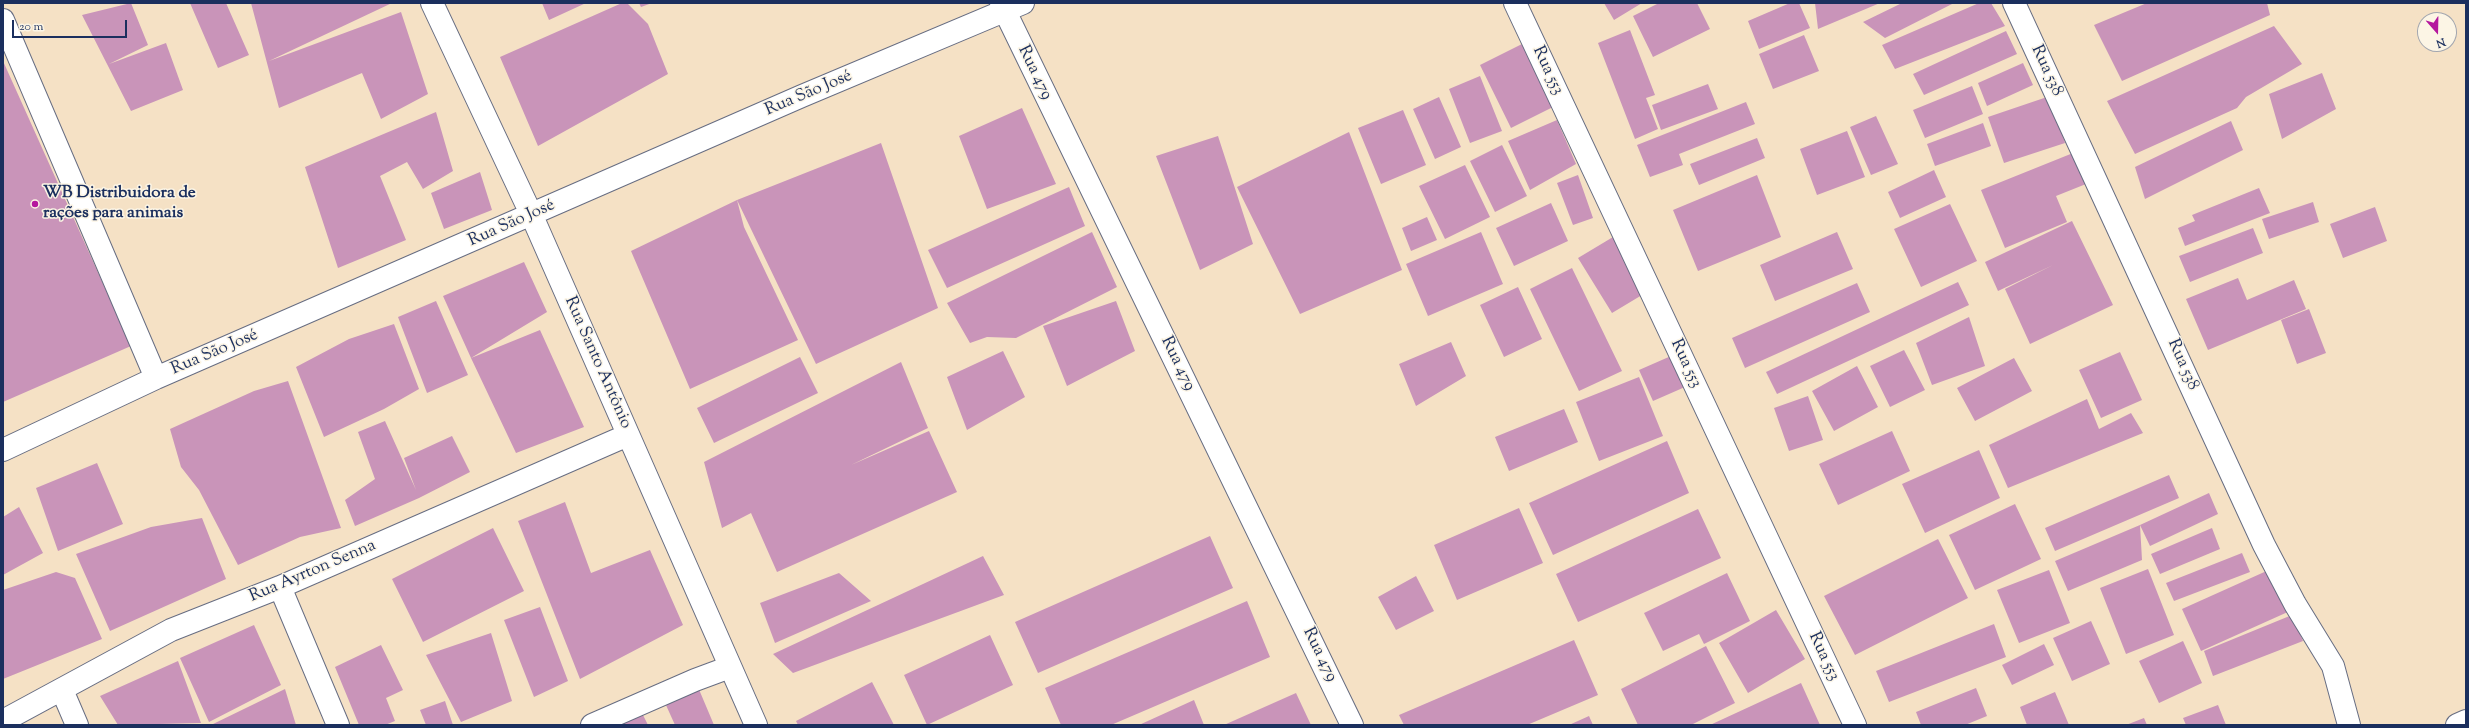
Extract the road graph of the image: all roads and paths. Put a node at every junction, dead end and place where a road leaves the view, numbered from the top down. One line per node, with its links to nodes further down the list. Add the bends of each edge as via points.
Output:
1 (432, 3): 6 (street, Rua Santo Antônio)
2 (1516, 3): 20 (street, Rua 553)
3 (2014, 3): 21 (street, Rua 538, via 2264,545 2295,604 2333,666)
4 (1009, 6): 6 (street, Rua São José); 19 (street, Rua 479)
5 (3, 20): 7 (street)
6 (532, 216): 7 (street, Rua São José); 8 (street, Rua Santo Antônio)
7 (156, 378): 9 (street, Rua São José)
8 (628, 435): 10 (street, Rua Ayrton Senna); 11 (street, Rua Santo Antônio)
9 (3, 450)
10 (280, 587): 12 (street, Rua Ayrton Senna, via 171,630); 16 (street)
11 (730, 667): 17 (street); 18 (street, Rua Santo Antônio)
12 (62, 690): 13 (street, Rua Ayrton Senna); 15 (street)
13 (3, 721)
14 (2466, 721): 22 (street)
15 (77, 725)
16 (338, 725)
17 (592, 725)
18 (756, 725)
19 (1352, 725)
20 (1855, 725)
21 (2349, 725)
22 (2457, 725)

